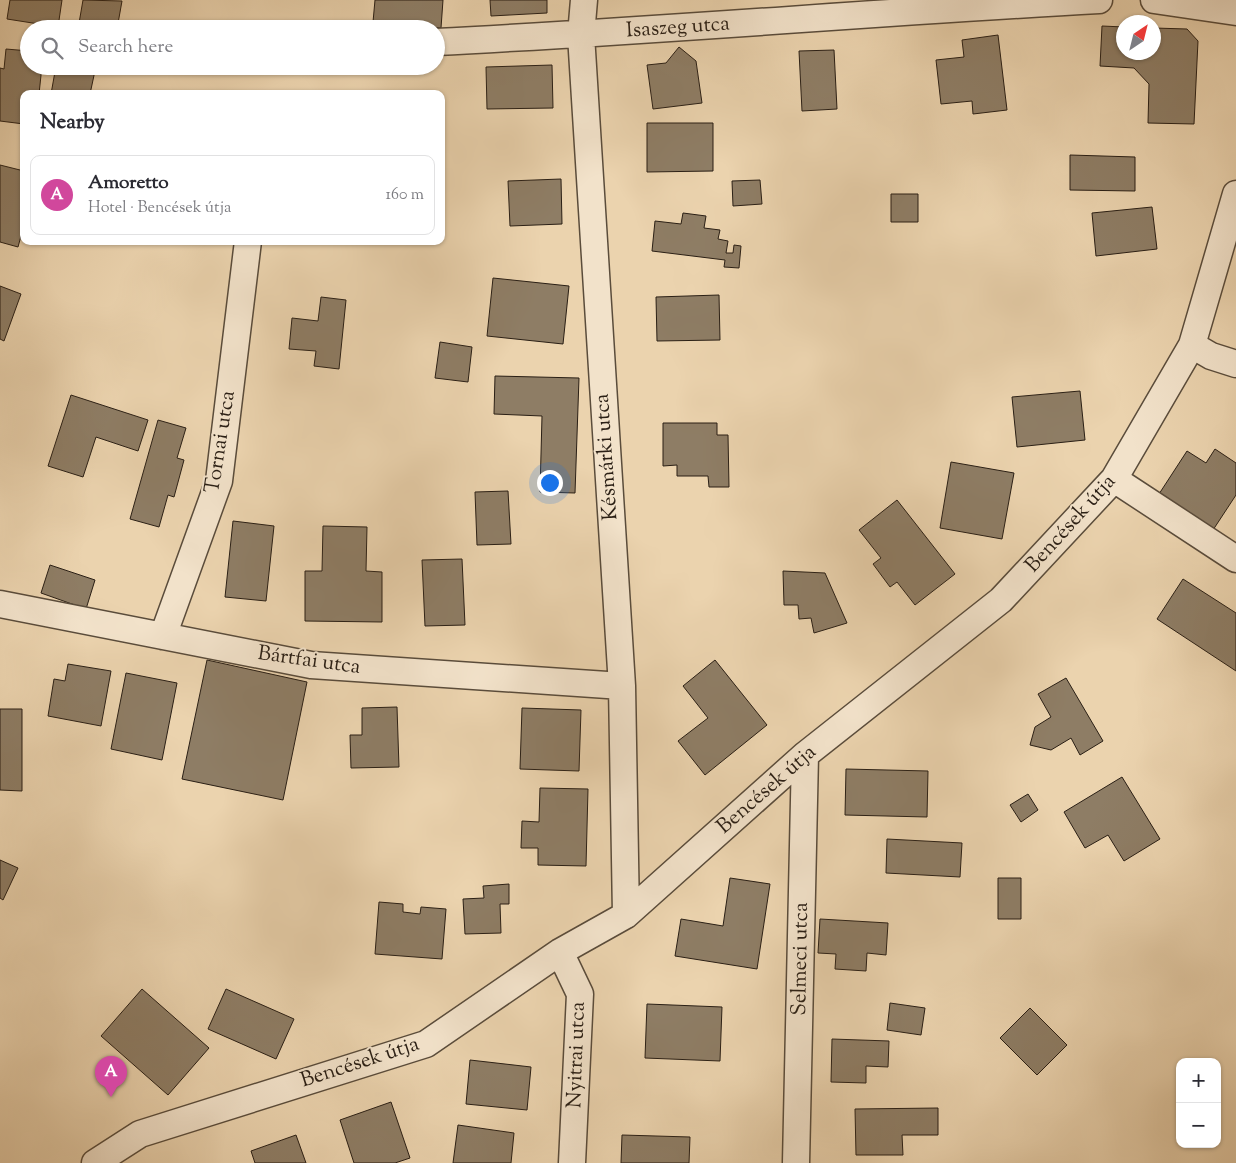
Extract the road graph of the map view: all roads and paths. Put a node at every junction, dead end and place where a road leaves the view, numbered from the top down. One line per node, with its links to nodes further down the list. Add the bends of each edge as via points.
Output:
1 (584, 0): 5 (street, Késmárki utca)
2 (1099, 0): 5 (street, Isaszeg utca)
3 (1154, 0): 4 (street)
4 (1236, 12)
5 (581, 35): 6 (street, Isaszeg utca); 15 (street, Késmárki utca)
6 (445, 42)
7 (1236, 194): 9 (street, Bencések útja)
8 (248, 245): 14 (street, Tornai utca, via 219,481)
9 (1192, 345): 10 (street); 11 (street, Bencések útja)
10 (1236, 364)
11 (1114, 479): 12 (street); 16 (street, Bencések útja, via 1001,600)
12 (1236, 559)
13 (0, 604): 14 (street, Bártfai utca)
14 (163, 636): 15 (street, Bártfai utca, via 311,665)
15 (622, 686): 17 (street, Késmárki utca)
16 (805, 755): 17 (street, Bencések útja); 21 (street, Selmeci utca)
17 (626, 915): 18 (street, Bencések útja)
18 (560, 952): 19 (street, Bencések útja, via 426,1044 140,1134); 20 (street, Nyitrai utca, via 580,994)
19 (95, 1163)
20 (572, 1163)
21 (796, 1163)

